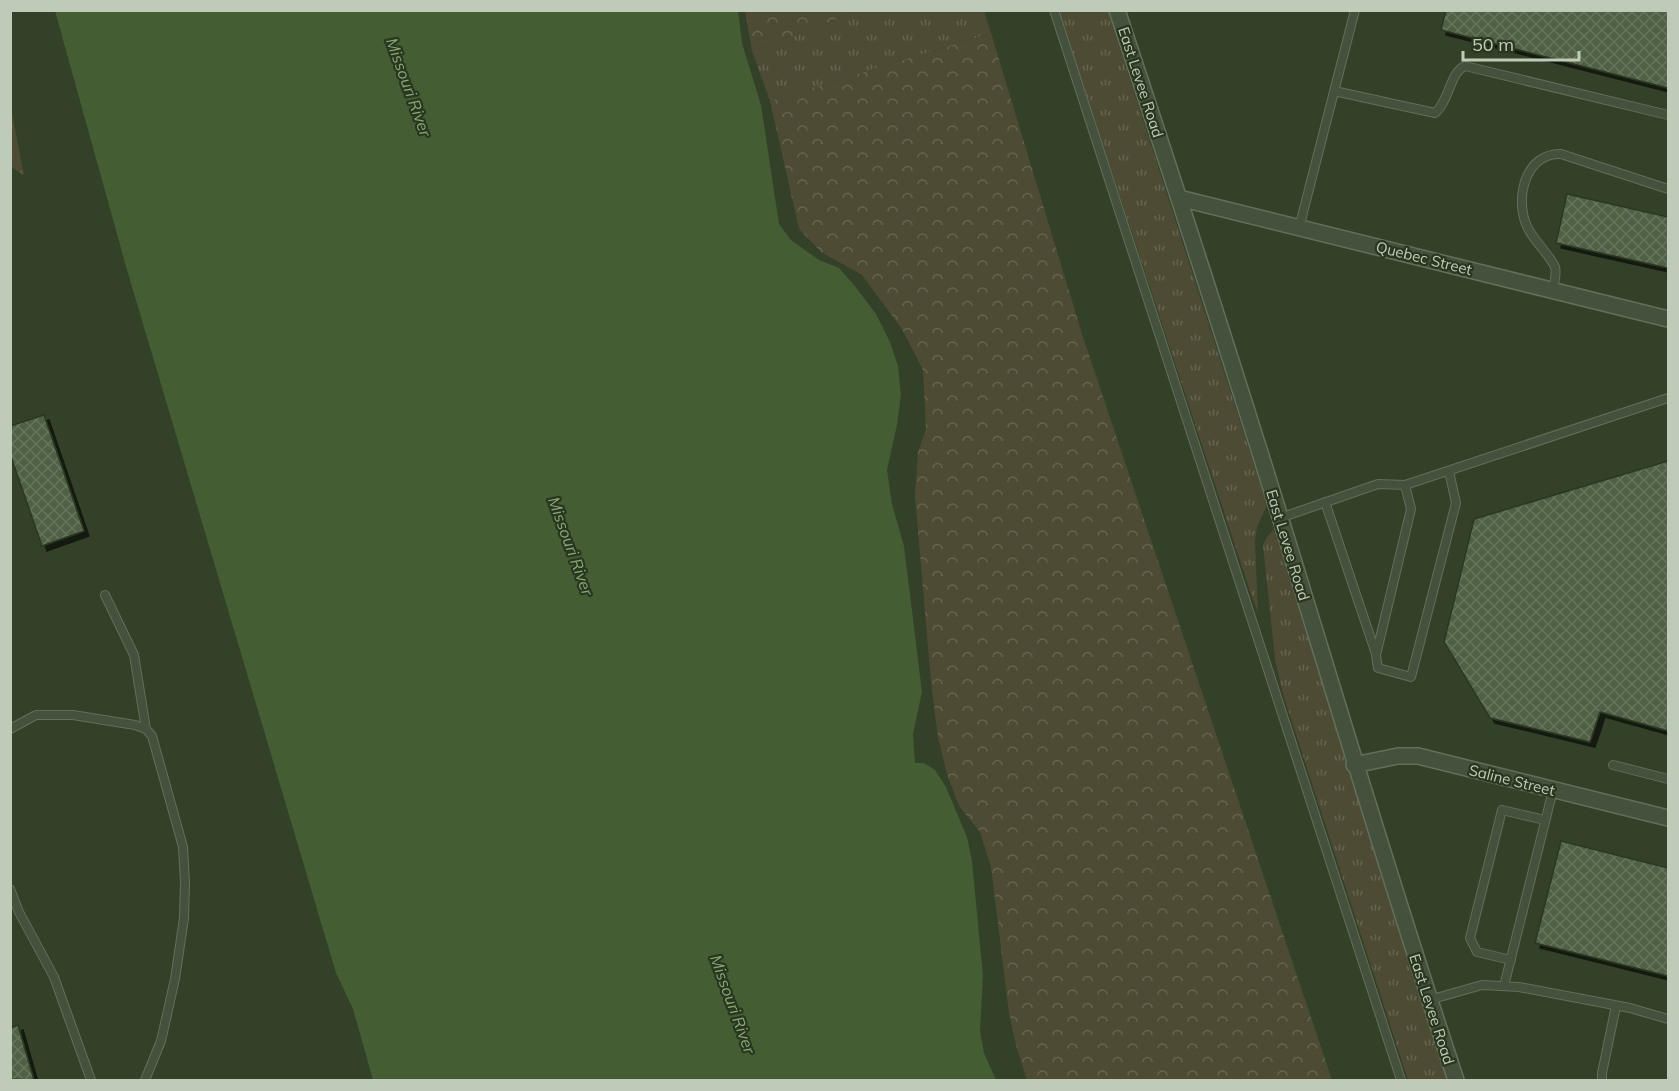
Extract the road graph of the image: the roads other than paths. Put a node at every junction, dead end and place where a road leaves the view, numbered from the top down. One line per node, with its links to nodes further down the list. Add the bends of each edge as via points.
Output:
1 (1054, 10): 34 (lane)
2 (1117, 10): 7 (street, East Levee Road)
3 (1355, 10): 4 (lane)
4 (1334, 92): 5 (lane, via 1435,113 1442,108 1457,71 1465,66); 8 (lane)
5 (1668, 115)
6 (1668, 189): 9 (lane, via 1561,154 1549,154 1535,162 1525,180 1523,203 1526,224 1555,269)
7 (1179, 198): 8 (street, Quebec Street); 15 (street, East Levee Road)
8 (1299, 228): 9 (street, Quebec Street)
9 (1553, 290): 10 (street, Quebec Street)
10 (1668, 319)
11 (1668, 398): 12 (lane)
12 (1449, 471): 13 (lane); 17 (lane, via 1456,503 1411,677 1378,668)
13 (1405, 485): 14 (lane, via 1378,484); 17 (lane, via 1411,509)
14 (1325, 502): 15 (lane); 17 (lane)
15 (1280, 518): 20 (street, East Levee Road)
16 (105, 595): 19 (lane, via 134,655)
17 (1376, 655)
18 (10, 729): 19 (lane, via 36,715 55,714)
19 (146, 729): 33 (lane, via 152,736 183,847 185,883 176,979 161,1041)
20 (1354, 765): 23 (street, Saline Street, via 1418,756); 29 (street, East Levee Road)
21 (1613, 765): 22 (lane)
22 (1668, 778)
23 (1553, 790): 24 (street, Saline Street); 25 (lane)
24 (1667, 816)
25 (1545, 820): 27 (lane); 27 (lane, via 1502,810 1470,938 1477,952)
26 (10, 889): 32 (lane, via 54,977)
27 (1511, 960): 28 (lane)
28 (1504, 986): 29 (lane, via 1482,985); 30 (lane)
29 (1429, 1000): 35 (street, East Levee Road)
30 (1616, 1006): 31 (lane); 36 (lane)
31 (1668, 1019)
32 (91, 1080)
33 (145, 1080)
34 (1401, 1080)
35 (1455, 1080)
36 (1602, 1080)

